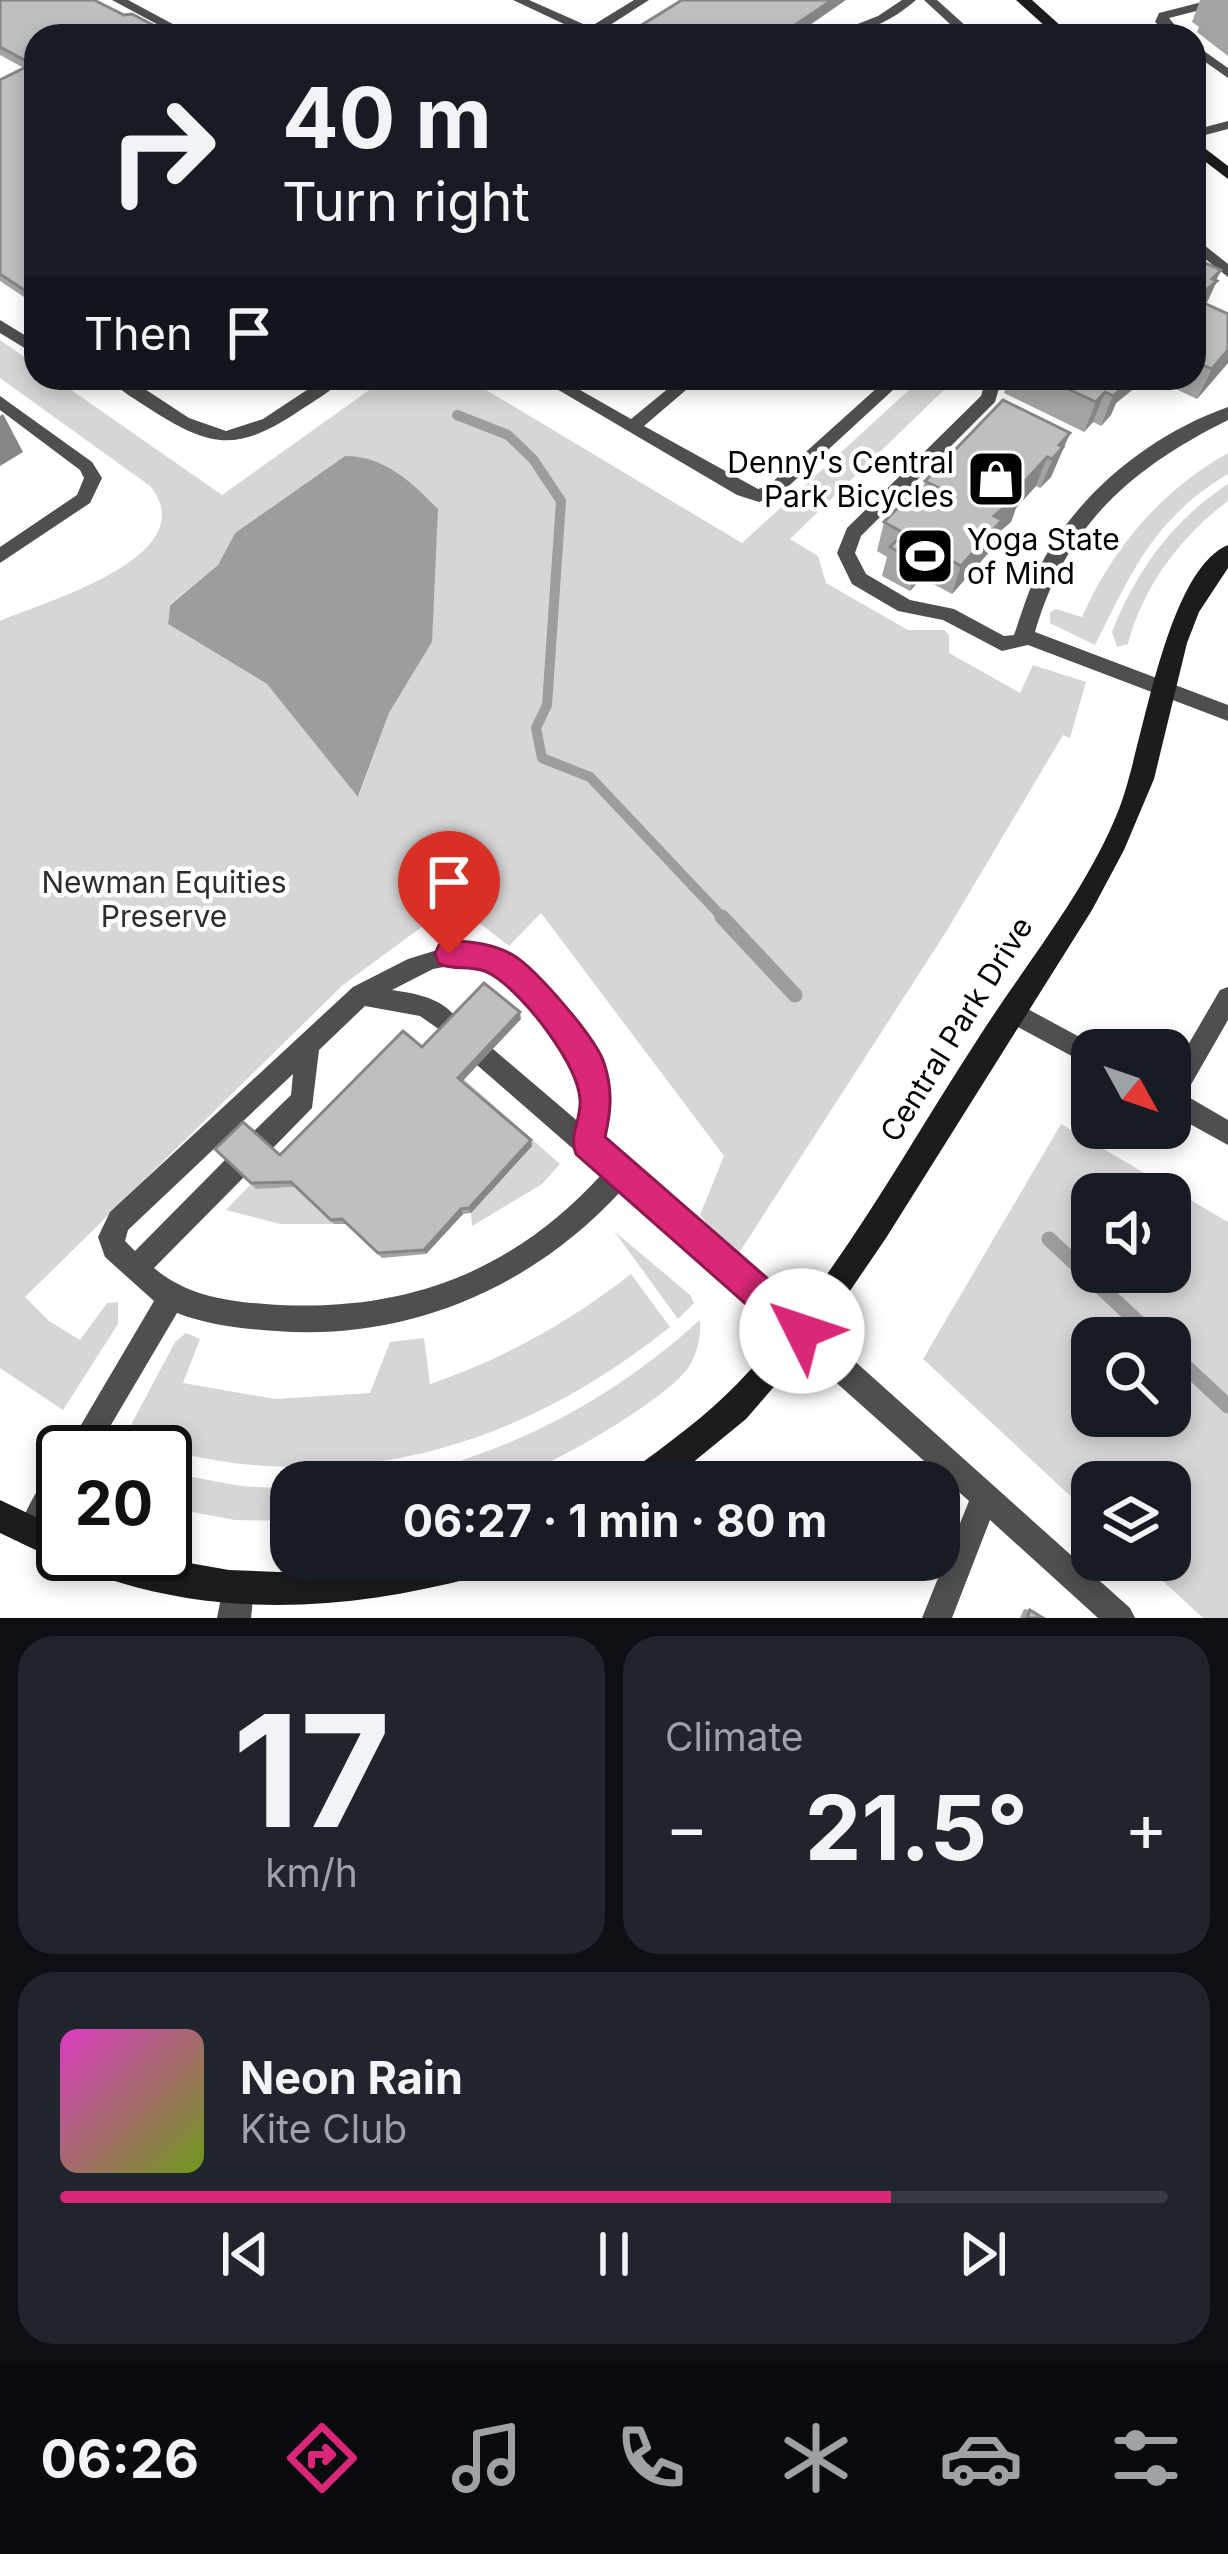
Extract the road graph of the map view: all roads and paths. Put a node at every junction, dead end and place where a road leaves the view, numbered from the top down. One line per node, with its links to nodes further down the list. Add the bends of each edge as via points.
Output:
1 (118, 0): 8 (lane)
2 (519, 0): 9 (lane)
3 (643, 0): 10 (lane)
4 (910, 0): 11 (lane)
5 (930, 0): 12 (lane)
6 (1023, 0): 13 (street)
7 (1226, 0): 14 (lane, via 1163,16)
8 (165, 24)
9 (568, 24)
10 (604, 24)
11 (868, 24)
12 (957, 24)
13 (1051, 24)
14 (1163, 24)
15 (134, 390): 16 (lane, via 196,431 228,439 265,427)
16 (319, 390)
17 (568, 390): 23 (lane)
18 (677, 390): 23 (lane)
19 (885, 390): 23 (lane, via 759,496)
20 (991, 390): 26 (lane, via 853,533 846,554 859,579 905,606 946,614 1002,644)
21 (0, 402): 25 (lane, via 86,466 93,485 84,500)
22 (1228, 413): 26 (lane, via 1143,462 1080,518 1042,574)
23 (632, 427)
24 (1228, 553): 27 (street, Central Park Drive, via 1181,621)
25 (0, 556)
26 (1024, 636): 27 (lane)
27 (1161, 689): 28 (lane); 31 (street, Central Park Drive, via 1129,813)
28 (1228, 713)
29 (361, 995): 32 (lane, via 425,1006); 33 (lane); 40 (lane, via 449,954 503,964 589,1064 597,1104)
30 (1228, 998): 36 (lane)
31 (1010, 1011): 34 (lane); 45 (street, Central Park Drive)
32 (450, 1027)
33 (308, 1043): 39 (lane, via 303,1100); 43 (lane, via 119,1221 114,1248)
34 (1071, 1044)
35 (485, 1057): 40 (lane)
36 (1191, 1063)
37 (1191, 1112): 38 (lane)
38 (1228, 1133)
39 (262, 1141)
40 (588, 1143): 42 (lane)
41 (235, 1168): 43 (lane)
42 (620, 1173): 44 (lane, via 539,1252 495,1278 400,1310 277,1319); 45 (lane)
43 (135, 1269): 44 (lane)
44 (171, 1297): 46 (lane)
45 (802, 1331): 47 (street, Central Park Drive, via 737,1406); 48 (lane)
46 (95, 1425)
47 (668, 1461)
48 (985, 1496): 56 (lane); 57 (lane)
49 (0, 1516): 51 (street)
50 (36, 1525): 51 (lane)
51 (31, 1533): 52 (street)
52 (36, 1535)
53 (165, 1581): 55 (street)
54 (383, 1581): 55 (street)
55 (235, 1604)
56 (938, 1618)
57 (1120, 1618)

